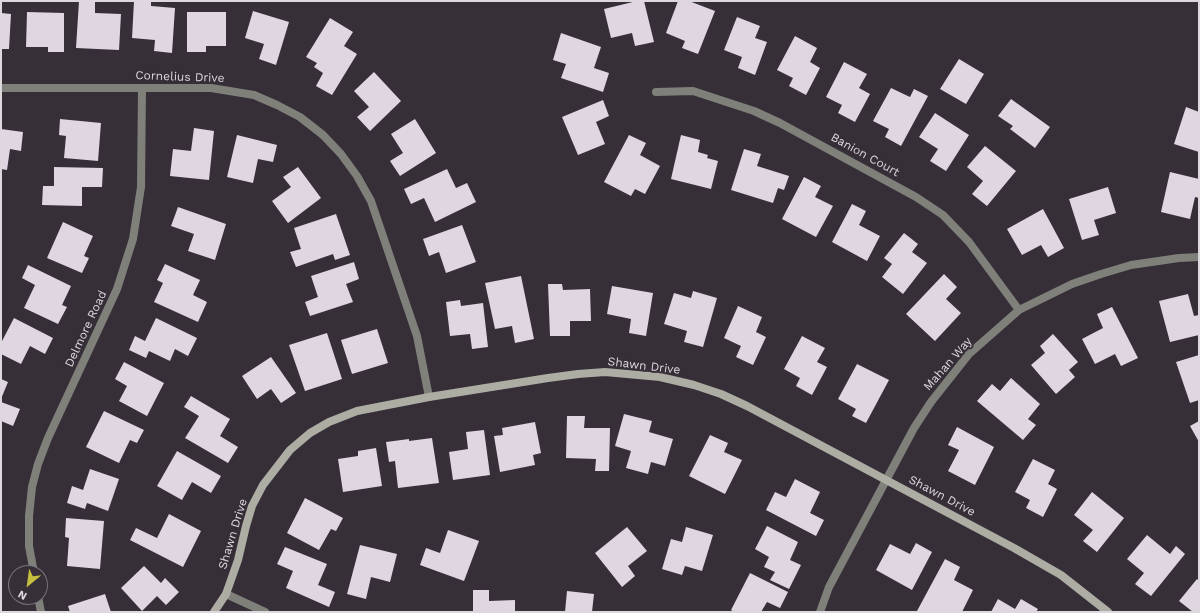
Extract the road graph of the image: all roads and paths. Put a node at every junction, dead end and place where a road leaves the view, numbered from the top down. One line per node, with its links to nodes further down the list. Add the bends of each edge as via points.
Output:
1 (1, 88): 2 (street, Cornelius Drive)
2 (142, 88): 6 (street, Cornelius Drive, via 211,88 254,95 300,117 323,135 341,154 357,176 370,201 417,336); 8 (street, Delmore Road, via 141,187 134,239 117,289 38,464 29,516 29,546)
3 (656, 92): 5 (street, Banion Court, via 693,91 754,111 916,197 943,215 969,242)
4 (1199, 257): 5 (street, Mahan Way, via 1138,264 1101,274 1072,284)
5 (1019, 310): 7 (street, Mahan Way, via 969,354 939,391 914,428)
6 (429, 397): 7 (street, Shawn Drive, via 578,374 605,372 660,377 694,385 747,406); 9 (street, Shawn Drive, via 357,411 310,433 290,450 263,485 252,506)
7 (886, 480): 12 (street, Mahan Way, via 829,587); 13 (street, Shawn Drive, via 1054,571)
8 (33, 565)
9 (226, 594): 10 (street, Shawn Drive); 11 (street)
10 (214, 612)
11 (265, 612)
12 (820, 612)
13 (1108, 612)

